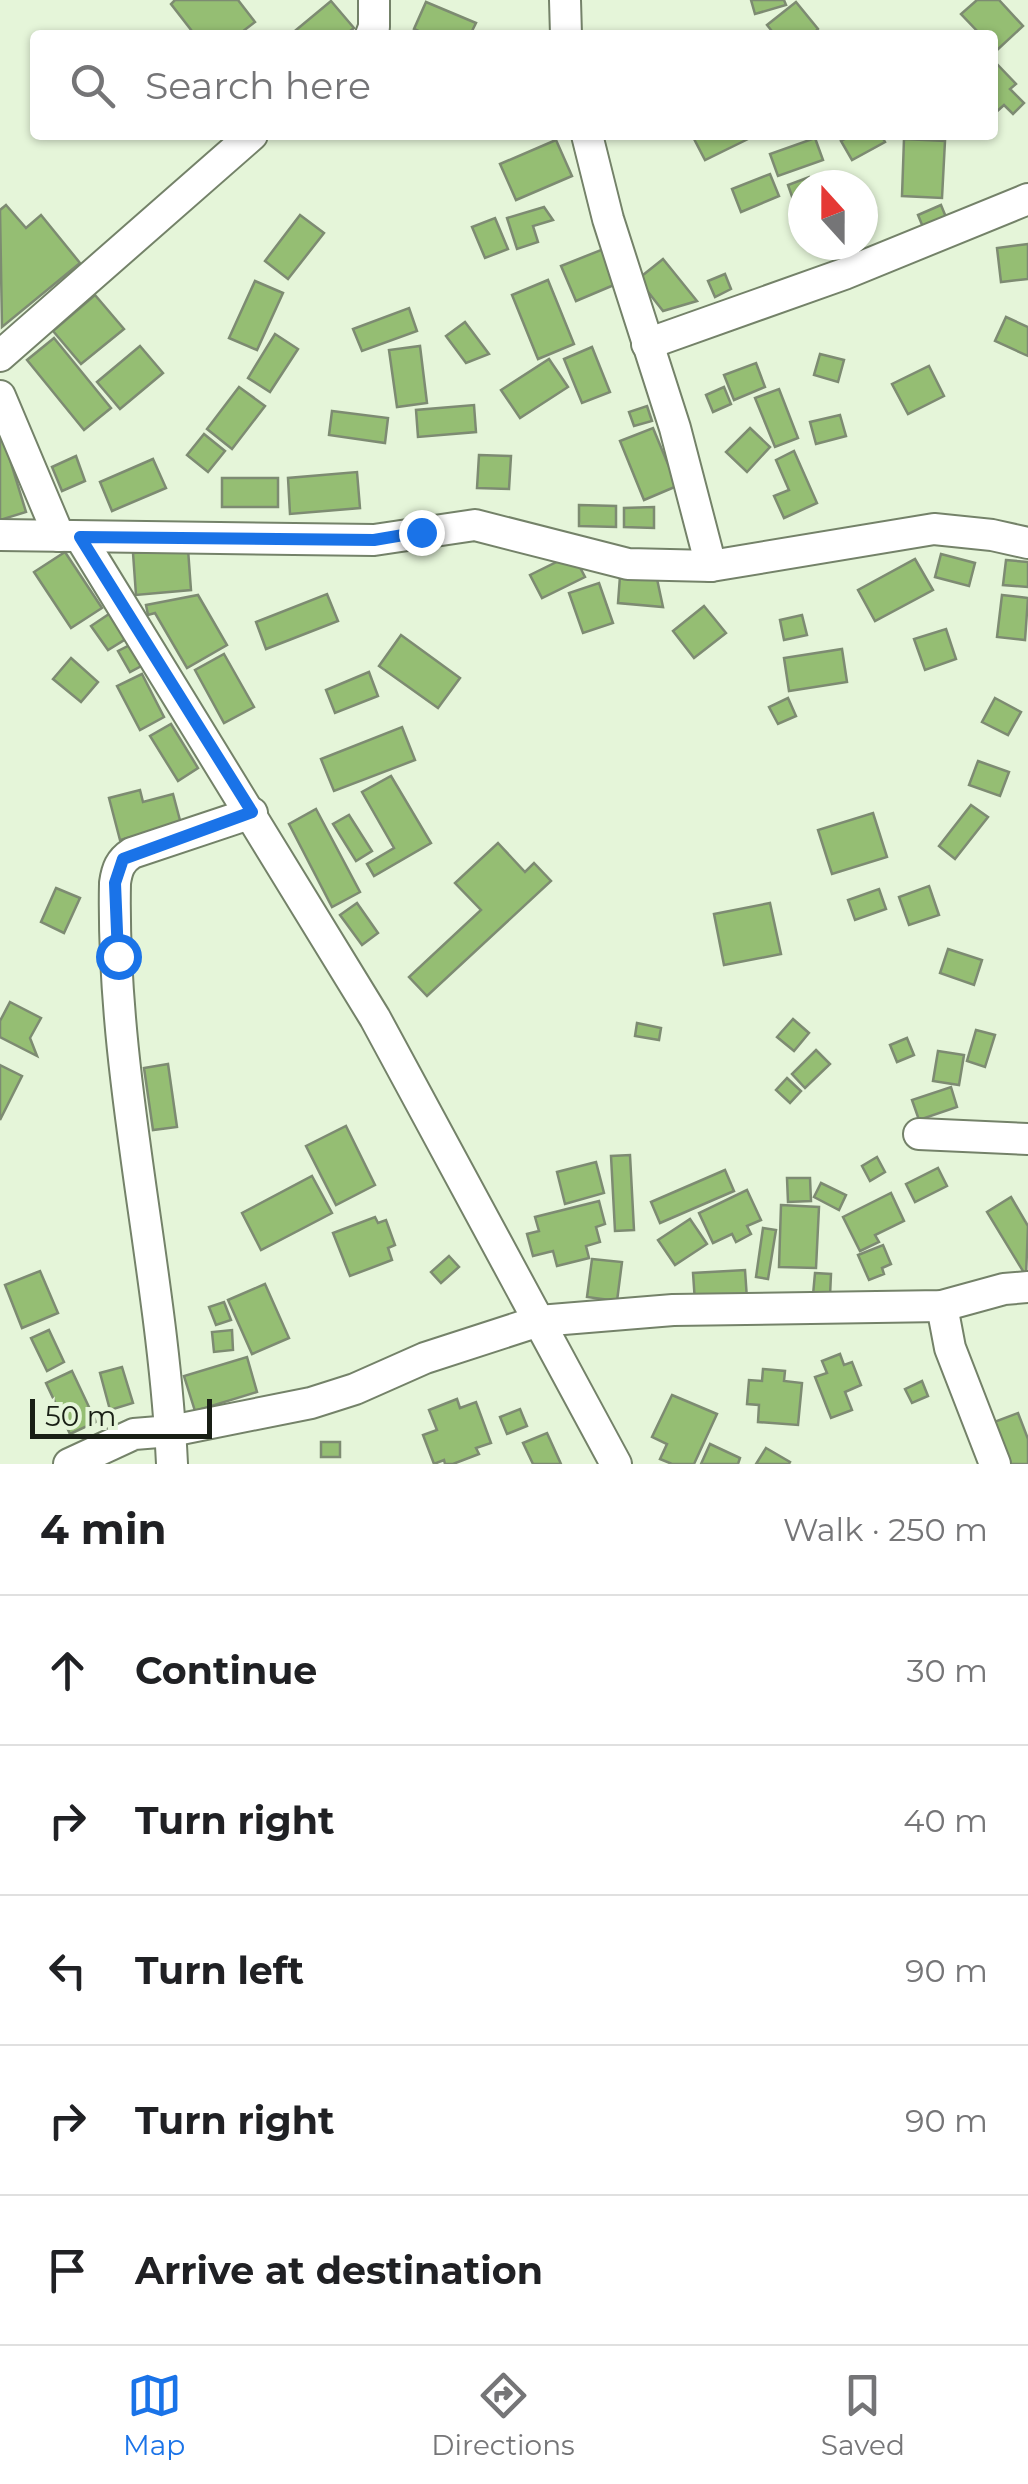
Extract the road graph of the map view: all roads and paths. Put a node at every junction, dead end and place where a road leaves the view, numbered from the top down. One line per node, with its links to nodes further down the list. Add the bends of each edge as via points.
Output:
1 (374, 0): 3 (street)
2 (565, 0): 4 (street)
3 (371, 30)
4 (566, 30)
5 (246, 140): 9 (street)
6 (589, 140): 8 (street)
7 (1028, 198): 8 (street, via 844,274)
8 (647, 344): 14 (street)
9 (0, 356)
10 (0, 396): 12 (street)
11 (0, 536): 12 (street)
12 (70, 536): 14 (street, via 374,540 475,525 628,564); 15 (street)
13 (1028, 543): 14 (street, via 934,529)
14 (710, 566)
15 (252, 812): 20 (street, via 375,1018); 21 (street, via 132,854 123,859 115,883 124,1056)
16 (919, 1134): 17 (street)
17 (1028, 1140)
18 (1028, 1287): 19 (street)
19 (942, 1306): 20 (street, via 673,1310); 25 (street, via 950,1348)
20 (539, 1321): 21 (street, via 310,1403); 24 (street)
21 (171, 1431): 22 (street, via 134,1434); 23 (street)
22 (70, 1464)
23 (172, 1464)
24 (616, 1464)
25 (995, 1464)

